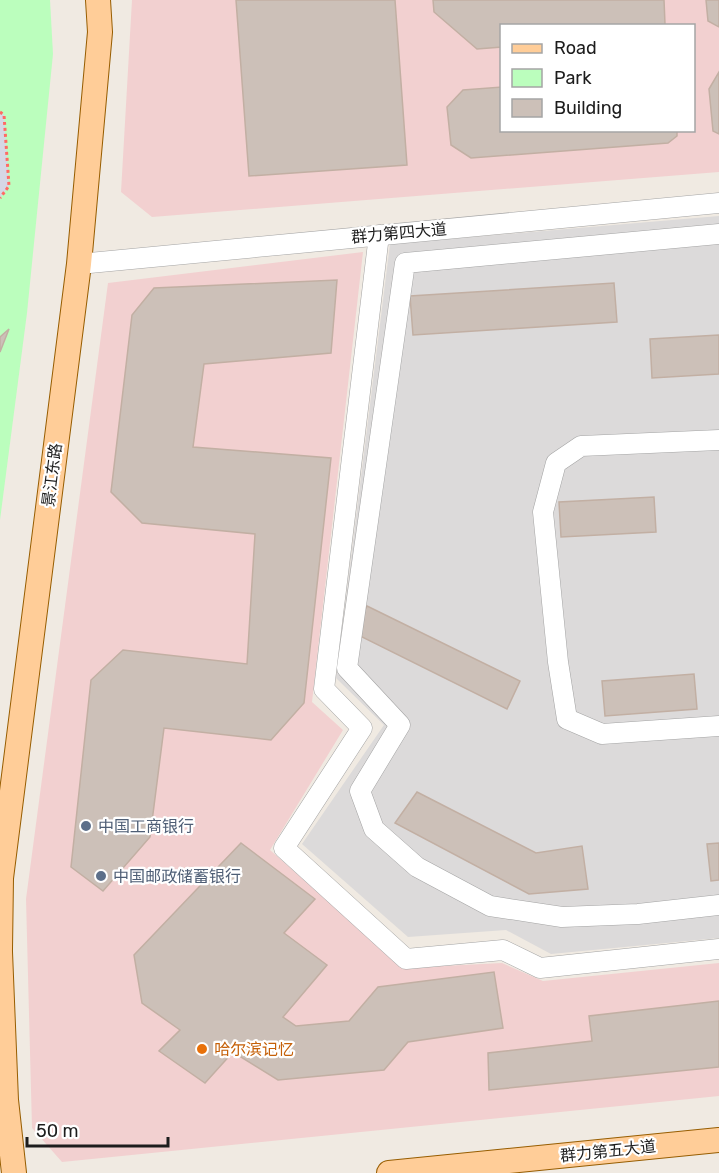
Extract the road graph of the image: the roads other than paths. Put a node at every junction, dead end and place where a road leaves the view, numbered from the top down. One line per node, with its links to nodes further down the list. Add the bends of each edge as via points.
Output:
1 (98, 0): 5 (main road, 景江东路, via 100,32)
2 (719, 202): 4 (street, 群力第四大道)
3 (719, 234): 8 (street, via 405,263 347,668 400,725 360,791 374,829 417,867 490,906 562,917)
4 (379, 235): 5 (street, 群力第四大道); 9 (street, via 324,688 362,728 284,848 406,959 503,951 540,968)
5 (79, 264): 10 (main road, 景江东路, via 1,878)
6 (719, 440): 7 (street, via 580,446 556,463 543,512 567,719 602,734)
7 (719, 726)
8 (719, 905)
9 (719, 949)
10 (0, 950): 12 (main road, 景江东路, via 6,1100)
11 (719, 1140): 13 (main road, 群力第五大道)
12 (14, 1173)
13 (389, 1173)

